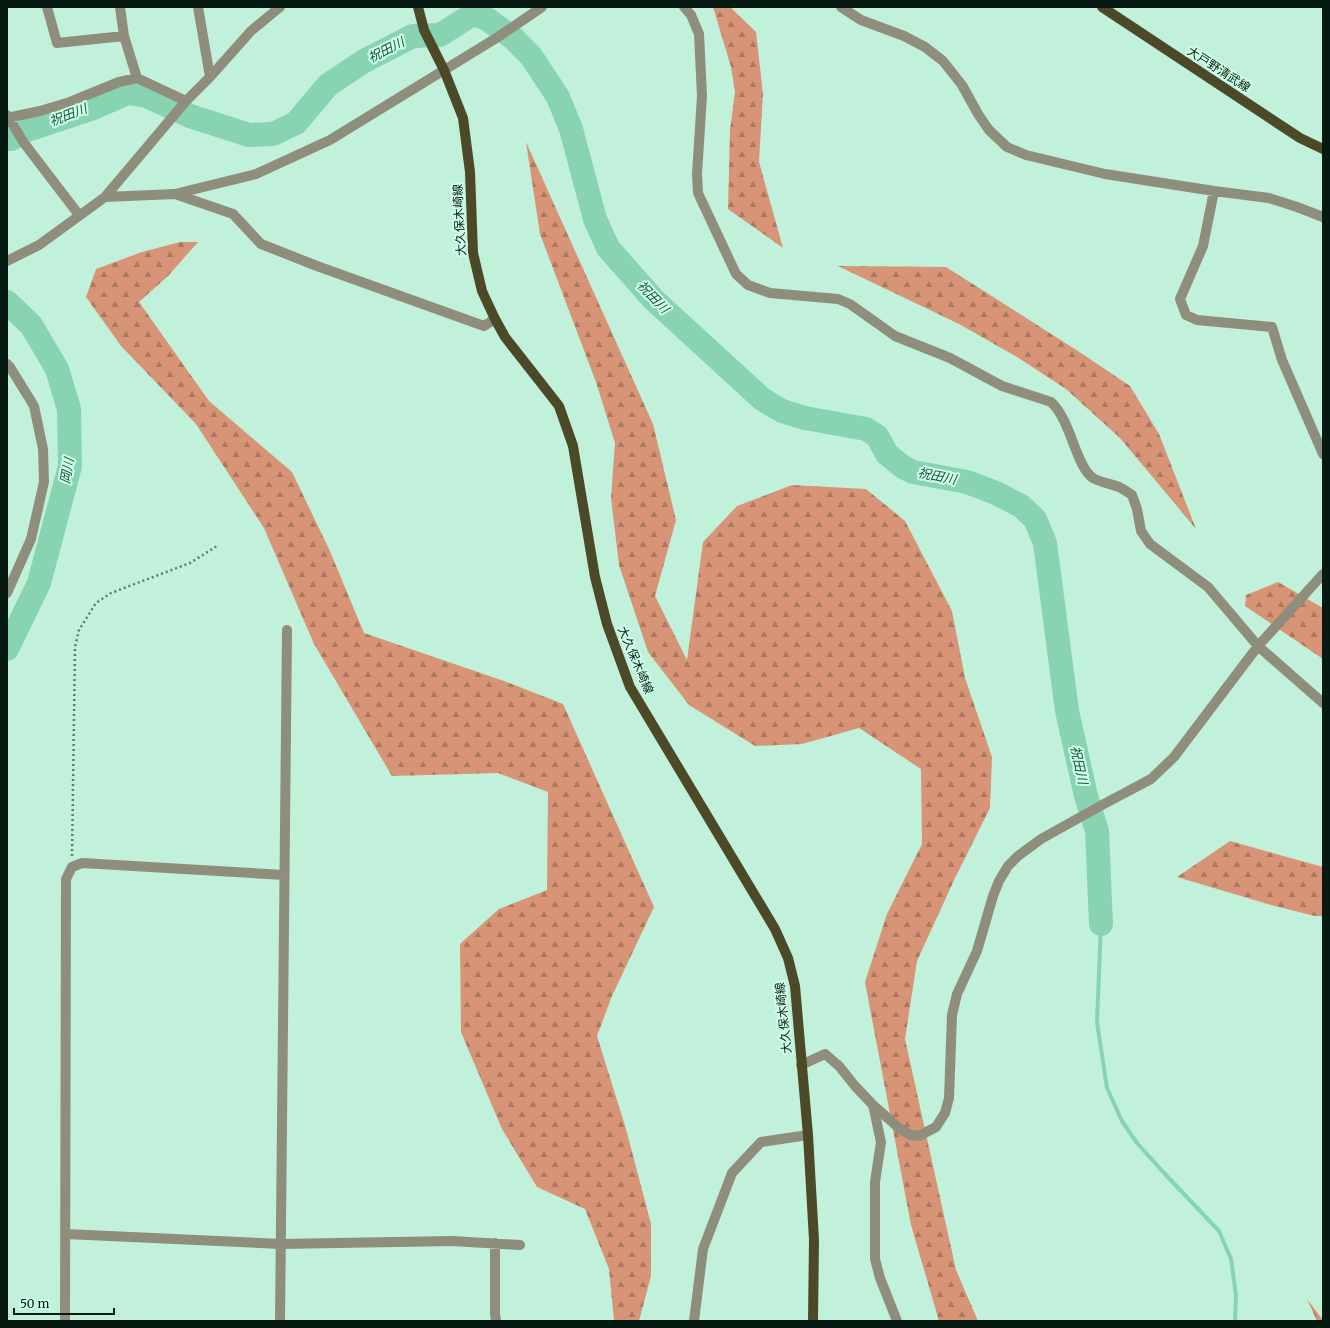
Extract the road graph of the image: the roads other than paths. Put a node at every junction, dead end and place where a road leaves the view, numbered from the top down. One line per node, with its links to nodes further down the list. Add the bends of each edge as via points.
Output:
1 (47, 7): 10 (street, via 57,43)
2 (120, 7): 10 (street)
3 (198, 7): 12 (street)
4 (280, 7): 12 (street, via 251,31)
5 (418, 7): 11 (main road, 大久保木崎線, via 424,30)
6 (542, 7): 11 (street)
7 (684, 7): 29 (street, via 691,15 699,34 702,96 698,193 736,274 748,285 770,293 838,299 850,304 895,336 950,358 1002,386 1051,402 1068,428 1082,464 1092,477 1132,495 1141,531 1150,544 1208,587)
8 (841, 7): 17 (street, via 861,20 925,47 943,61 962,85 989,130 1007,147 1026,155 1105,174)
9 (1102, 7): 16 (main road, 大戸野清武線, via 1300,138)
10 (124, 36): 13 (street)
11 (444, 70): 18 (street, via 330,140 256,174); 23 (main road, 大久保木崎線, via 463,118 470,172 473,253 482,291)
12 (210, 77): 14 (street)
13 (137, 78): 14 (street); 15 (street, via 119,82 40,112)
14 (186, 101): 19 (street)
15 (7, 117): 20 (street)
16 (1323, 149)
17 (1214, 191): 21 (street, via 1269,198); 25 (street, via 1203,246 1180,299 1186,315 1197,320 1272,328 1282,360)
18 (175, 194): 19 (street); 23 (street, via 233,214 261,244 484,326)
19 (105, 196): 20 (street)
20 (79, 214): 22 (street, via 39,245)
21 (1323, 217)
22 (7, 261)
23 (495, 319): 32 (main road, 大久保木崎線, via 505,337 559,406 573,446 595,577 607,624 630,687 775,929 788,958 795,986)
24 (7, 364): 27 (street, via 34,406 43,449 44,482 32,539)
25 (1323, 454)
26 (1323, 574): 29 (street)
27 (7, 593)
28 (287, 630): 31 (street)
29 (1258, 646): 30 (street); 33 (street, via 1174,757 1151,780 1041,839 1008,866 993,896 977,951 958,994 952,1015 949,1098 941,1121 936,1127 919,1136 910,1135 898,1128)
30 (1323, 703)
31 (284, 875): 35 (street, via 82,864 72,867 66,879); 37 (street)
32 (802, 1065): 33 (street, via 825,1054); 34 (main road, 大久保木崎線)
33 (873, 1105): 44 (street, via 881,1142 875,1182 875,1259)
34 (808, 1135): 42 (street, via 761,1142 732,1173 703,1249); 43 (main road, 大久保木崎線, via 814,1240)
35 (66, 1234): 37 (street); 39 (street)
36 (495, 1243): 37 (street, via 452,1241); 38 (street); 41 (street)
37 (281, 1244): 40 (street)
38 (520, 1245)
39 (65, 1321)
40 (280, 1321)
41 (496, 1321)
42 (694, 1321)
43 (813, 1321)
44 (898, 1321)

